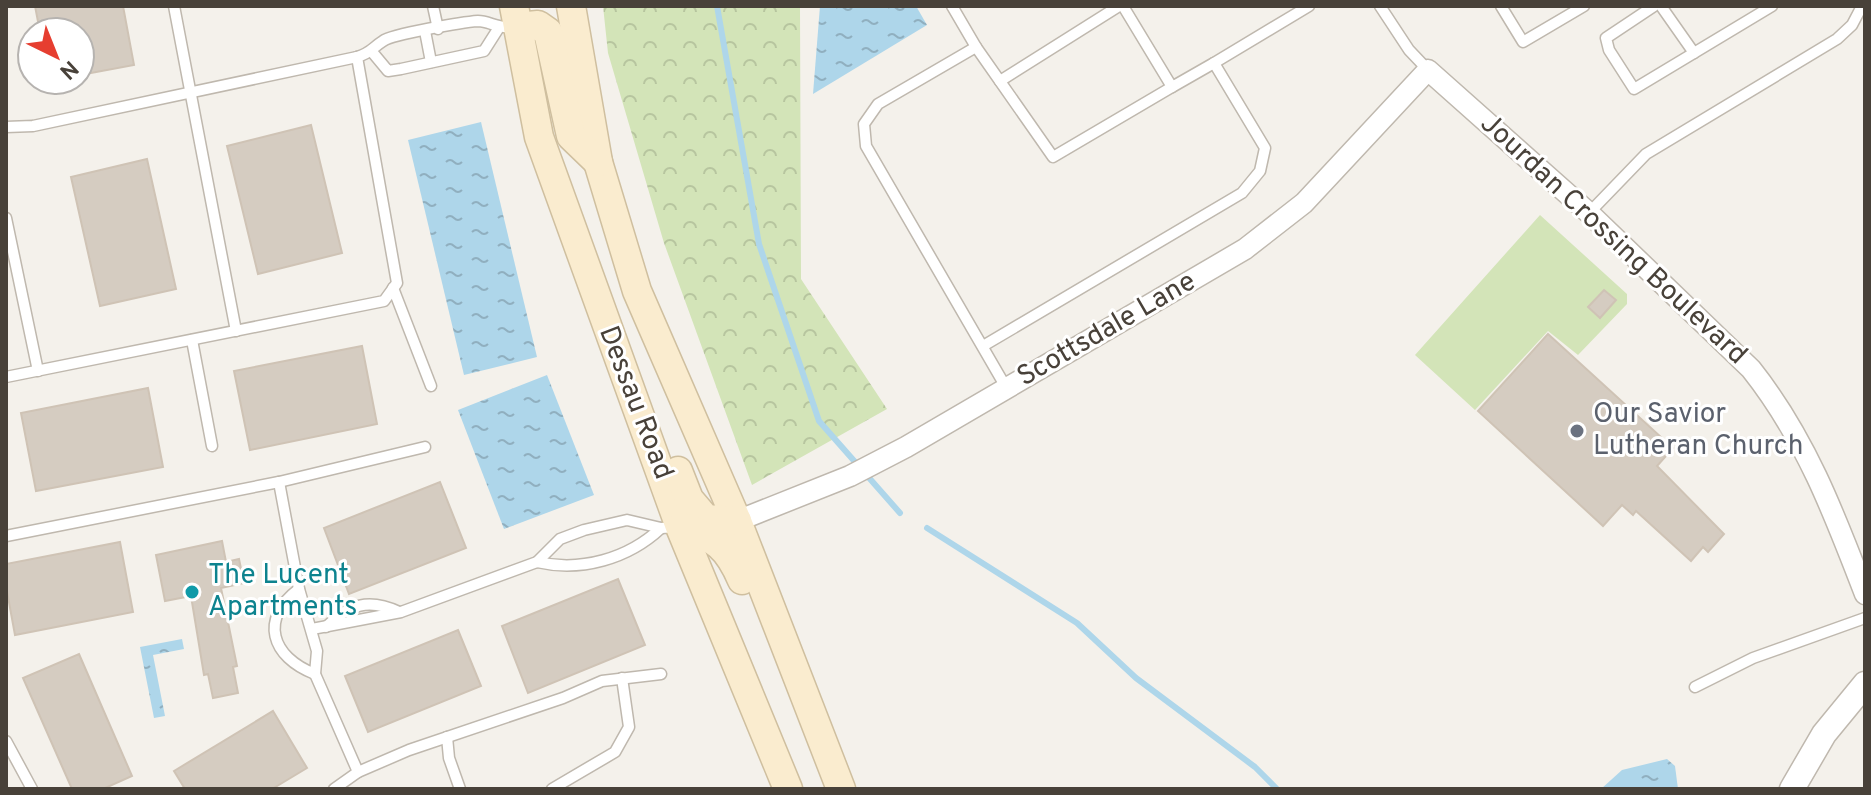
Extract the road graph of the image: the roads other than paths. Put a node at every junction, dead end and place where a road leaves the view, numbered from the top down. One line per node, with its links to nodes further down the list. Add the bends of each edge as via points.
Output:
1 (174, 6): 26 (lane)
2 (433, 6): 15 (lane)
3 (571, 6): 28 (main road, Dessau Road)
4 (952, 6): 17 (lane)
5 (1121, 6): 24 (lane); 25 (lane)
6 (1309, 6): 22 (lane)
7 (1380, 6): 23 (lane)
8 (1501, 6): 9 (lane, via 1523,42)
9 (1584, 6)
10 (1654, 6): 19 (lane, via 1606,38 1634,89)
11 (1661, 6): 19 (lane)
12 (1772, 6): 19 (lane)
13 (1862, 6): 29 (lane, via 1837,39 1646,154)
14 (510, 21): 15 (lane); 21 (lane, via 484,51); 28 (main road, via 548,32 571,136); 39 (main road, Dessau Road, via 539,137)
15 (438, 29): 16 (lane)
16 (425, 31): 18 (lane, via 384,40); 21 (lane)
17 (976, 47): 24 (lane); 34 (lane, via 878,104 864,124 866,146)
18 (373, 53): 20 (lane); 21 (lane, via 388,71)
19 (1694, 53)
20 (357, 57): 26 (lane); 31 (lane, via 397,283)
21 (431, 62)
22 (1214, 63): 25 (lane); 34 (lane, via 1265,148 1260,171 1242,193)
23 (1428, 70): 29 (street, Jourdan Crossing Boulevard); 38 (street, Scottsdale Lane, via 1304,203 1245,249)
24 (1000, 81): 25 (lane, via 1053,157)
25 (1172, 87)
26 (189, 93): 27 (lane); 32 (lane)
27 (6, 127)
28 (598, 162): 43 (main road, Dessau Road, via 637,291)
29 (1589, 213): 48 (street, Jourdan Crossing Boulevard, via 1732,348 1771,394 1826,491)
30 (6, 218): 35 (lane)
31 (393, 288): 32 (lane, via 384,301); 37 (lane)
32 (236, 331): 33 (lane)
33 (192, 340): 35 (lane); 40 (lane)
34 (983, 346): 38 (lane)
35 (38, 371): 36 (lane)
36 (6, 377)
37 (431, 386)
38 (1007, 389): 43 (street, Scottsdale Lane, via 850,476)
39 (640, 414): 43 (main road, via 664,436 689,499 706,519); 44 (main road, Dessau Road)
40 (212, 446)
41 (425, 447): 42 (lane)
42 (279, 482): 45 (lane); 47 (lane)
43 (737, 521): 50 (main road, Dessau Road)
44 (671, 528): 46 (lane, via 640,548 565,569); 46 (lane, via 627,520 584,530 560,539); 50 (main road, via 710,535 725,547 749,596); 64 (main road, Dessau Road)
45 (6, 536)
46 (537, 562): 51 (lane, via 401,612 378,602 342,611 326,627)
47 (299, 589): 51 (lane); 52 (lane, via 284,601 275,618 275,633 281,652)
48 (1865, 594)
49 (1865, 618): 56 (lane, via 1753,658)
50 (778, 625): 65 (main road, Dessau Road)
51 (312, 629): 52 (lane)
52 (315, 674): 59 (lane)
53 (661, 674): 54 (lane)
54 (622, 678): 57 (lane); 63 (lane, via 629,727 615,752)
55 (1865, 684): 66 (street, via 1824,734)
56 (1695, 687)
57 (447, 737): 59 (lane); 62 (lane)
58 (6, 741): 60 (lane)
59 (358, 772): 61 (lane)
60 (32, 789)
61 (334, 789)
62 (460, 789)
63 (552, 789)
64 (788, 789)
65 (841, 789)
66 (1792, 789)

